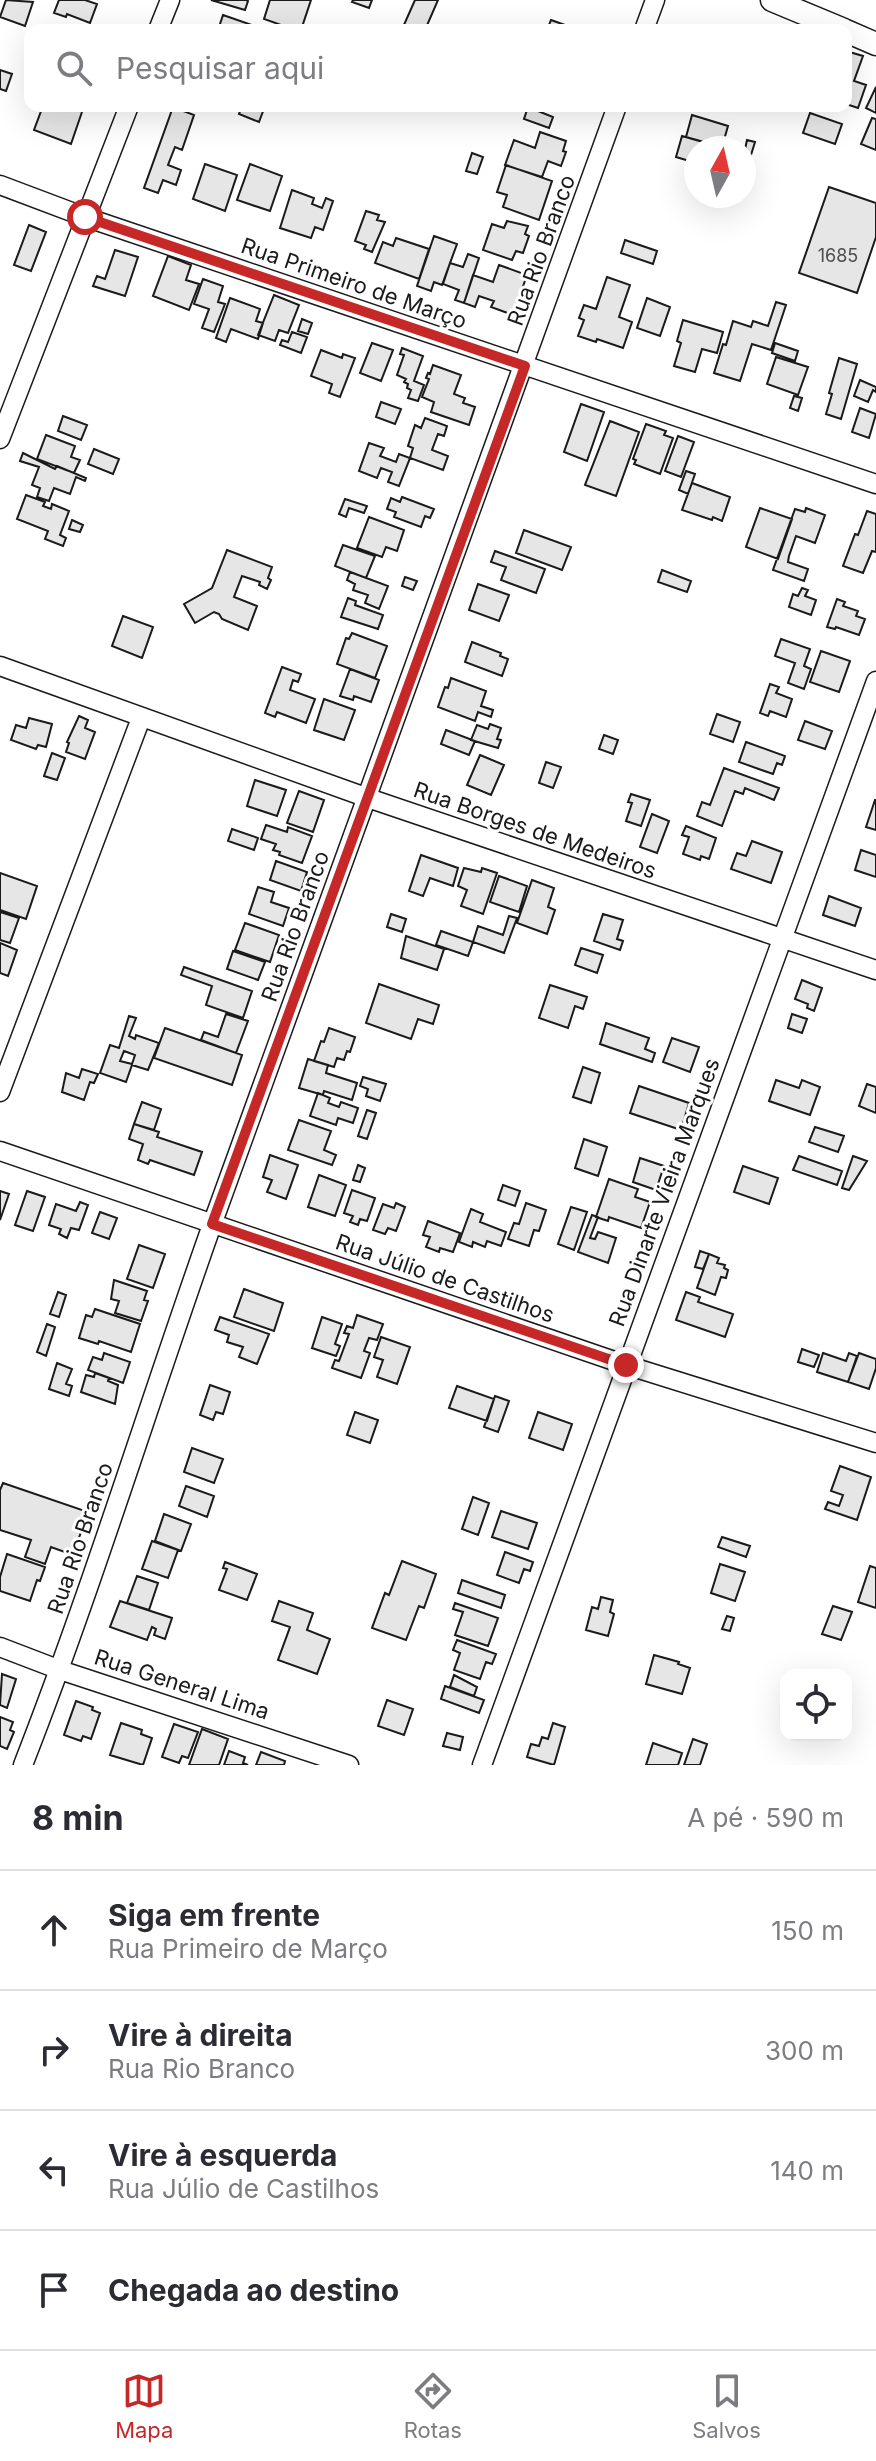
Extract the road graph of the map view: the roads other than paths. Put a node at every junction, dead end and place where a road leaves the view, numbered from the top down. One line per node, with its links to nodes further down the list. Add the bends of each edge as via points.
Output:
1 (170, 0): 4 (street)
2 (655, 0): 5 (street)
3 (772, 0): 6 (street)
4 (160, 24)
5 (646, 24)
6 (830, 24)
7 (852, 33): 8 (street)
8 (876, 44)
9 (127, 112): 12 (street)
10 (615, 112): 13 (street, Rua Rio Branco)
11 (0, 185): 12 (street, Rua Primeiro de Março)
12 (85, 217): 13 (street, Rua Primeiro de Março); 14 (street)
13 (525, 366): 15 (street, Rua Primeiro de Março); 19 (street, Rua Rio Branco)
14 (0, 439)
15 (876, 484)
16 (0, 666): 18 (street, Rua Borges de Medeiros)
17 (876, 681): 20 (street, Rua Dinarte Vieira Marques)
18 (141, 718): 19 (street, Rua Borges de Medeiros); 22 (street)
19 (368, 798): 20 (street, Rua Borges de Medeiros); 24 (street, Rua Rio Branco)
20 (782, 940): 21 (street, Rua Borges de Medeiros); 25 (street, Rua Dinarte Vieira Marques)
21 (876, 970)
22 (0, 1092)
23 (0, 1151): 24 (street, Rua Júlio de Castilhos)
24 (212, 1224): 25 (street, Rua Júlio de Castilhos); 28 (street, Rua Rio Branco)
25 (626, 1365): 26 (street, Rua Júlio de Castilhos); 31 (street, Rua Dinarte Vieira Marques)
26 (876, 1443)
27 (0, 1647): 28 (street, Rua General Lima)
28 (60, 1670): 29 (street, Rua Rio Branco); 30 (street, Rua General Lima)
29 (23, 1765)
30 (349, 1765)
31 (482, 1765)

